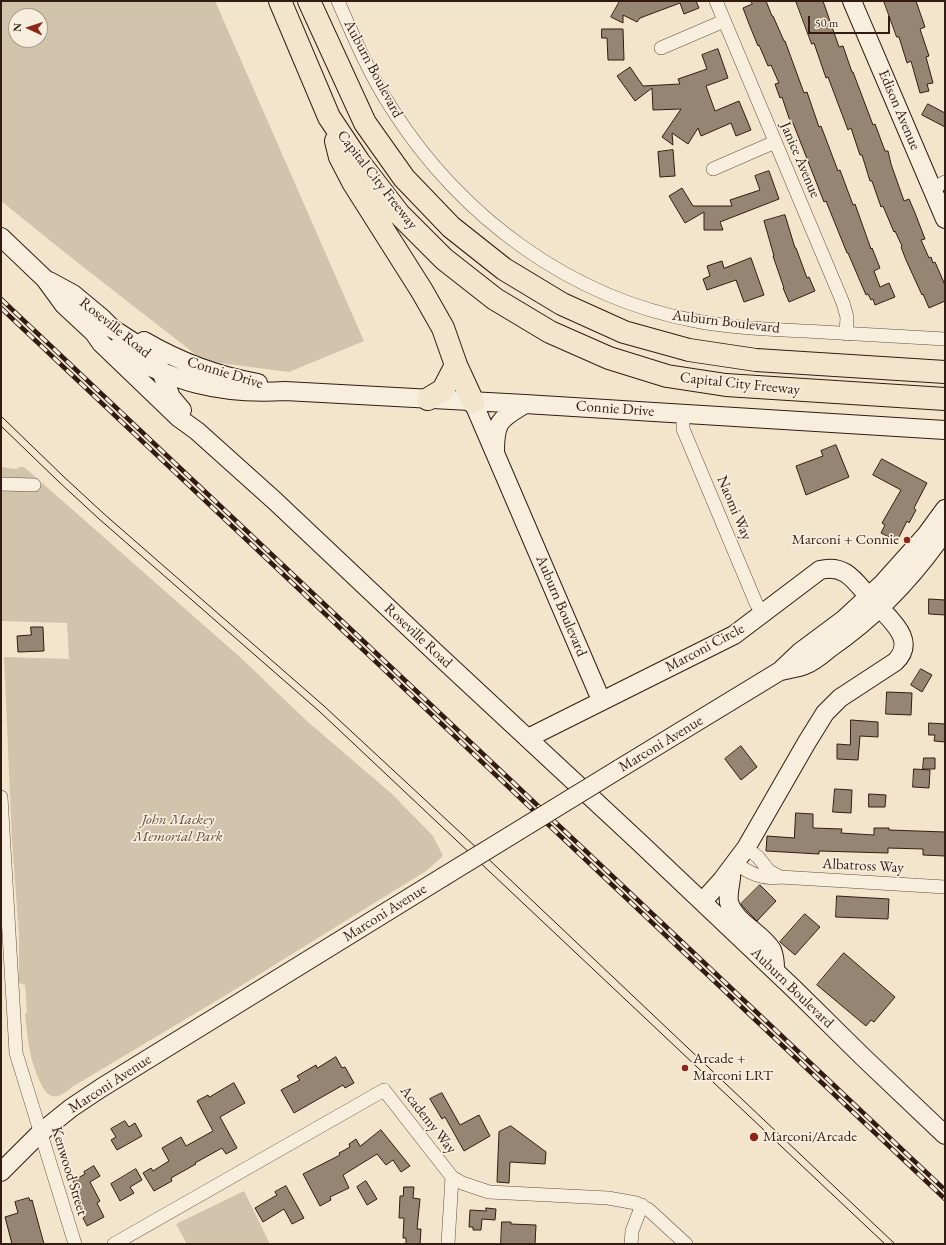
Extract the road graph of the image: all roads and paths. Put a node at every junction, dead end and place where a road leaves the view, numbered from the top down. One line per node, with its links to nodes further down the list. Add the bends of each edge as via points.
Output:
1 (280, 1): 8 (highway, Capital City Freeway)
2 (309, 1): 19 (highway, Capital City Freeway, via 364,123 404,178 451,227 486,255 504,269 562,304 624,332 689,350 756,360)
3 (338, 1): 15 (street, Auburn Boulevard, via 379,88 416,145 476,211 535,256 610,296 676,317 744,327)
4 (716, 1): 6 (street, Janice Avenue)
5 (852, 1): 11 (street, Edison Avenue)
6 (724, 21): 7 (street); 9 (street, Janice Avenue)
7 (661, 48)
8 (329, 117): 17 (highway, via 340,157 443,328); 22 (highway, Capital City Freeway, via 359,162 399,214 444,259 495,299 550,332 609,358 674,377 726,385)
9 (775, 142): 10 (street); 15 (street, Janice Avenue, via 843,303 847,317)
10 (713, 169)
11 (939, 185): 12 (street, Edison Avenue)
12 (945, 219)
13 (1, 237): 14 (street, Roseville Road, via 45,279 64,305)
14 (98, 326): 18 (street, Roseville Road, via 113,329 141,347 152,356); 20 (street, Connie Drive, via 117,323 156,348 198,368); 26 (street, Roseville Road, via 100,343 179,418)
15 (846, 334): 16 (street, Auburn Boulevard)
16 (945, 339)
17 (456, 365): 21 (highway, via 444,390); 23 (highway)
18 (162, 371): 20 (street, Connie Drive, via 208,388 259,393); 26 (street, Roseville Road, via 171,397)
19 (945, 372)
20 (285, 392): 21 (street, Connie Drive)
21 (428, 399): 23 (street, Connie Drive)
22 (945, 399)
23 (473, 402): 24 (street, Connie Drive); 28 (street, Auburn Boulevard)
24 (525, 404): 25 (street, Connie Drive); 28 (street, via 500,422 495,436)
25 (684, 414): 27 (street, Connie Drive); 34 (street, Naomi Way, via 683,429 756,603)
26 (197, 431): 36 (street, Roseville Road)
27 (942, 431)
28 (495, 451): 35 (street, Auburn Boulevard)
29 (1, 484): 30 (street)
30 (34, 485)
31 (945, 509): 33 (street, Marconi Avenue, via 884,583)
32 (942, 542): 33 (street, Marconi Avenue, via 911,575)
33 (874, 602): 34 (street, Marconi Circle, via 848,575 835,568 820,570); 40 (street, via 901,634 904,646 900,658 840,698 825,713); 46 (street, Marconi Avenue, bridge, via 852,632 806,665 780,671 619,769 101,1088)
34 (763, 614): 35 (street, Marconi Circle, via 721,642)
35 (601, 700): 36 (street, Marconi Circle)
36 (528, 738): 39 (street, Roseville Road)
37 (1, 797): 38 (street, Kenwood Street)
38 (2, 824): 46 (street, Kenwood Street, via 16,1053)
39 (638, 841): 44 (street, Auburn Boulevard)
40 (746, 848): 41 (street); 42 (street, via 758,857 769,871)
41 (733, 866): 42 (street, Albatross Way, via 772,879); 44 (street); 45 (street, via 730,902 742,920 772,951)
42 (780, 878): 43 (street, Albatross Way)
43 (945, 887)
44 (703, 901): 45 (street, Auburn Boulevard)
45 (776, 971): 47 (street, Auburn Boulevard)
46 (40, 1133): 48 (street, Marconi Avenue); 51 (street, Kenwood Street)
47 (945, 1135)
48 (1, 1172)
49 (452, 1177): 50 (street, Academy Way, via 489,1192 608,1198); 52 (street, Academy Way, via 384,1090); 53 (street)
50 (642, 1206): 54 (street, via 632,1232); 55 (street, Academy Way, via 650,1210)
51 (74, 1244)
52 (114, 1244)
53 (448, 1244)
54 (631, 1244)
55 (686, 1244)

